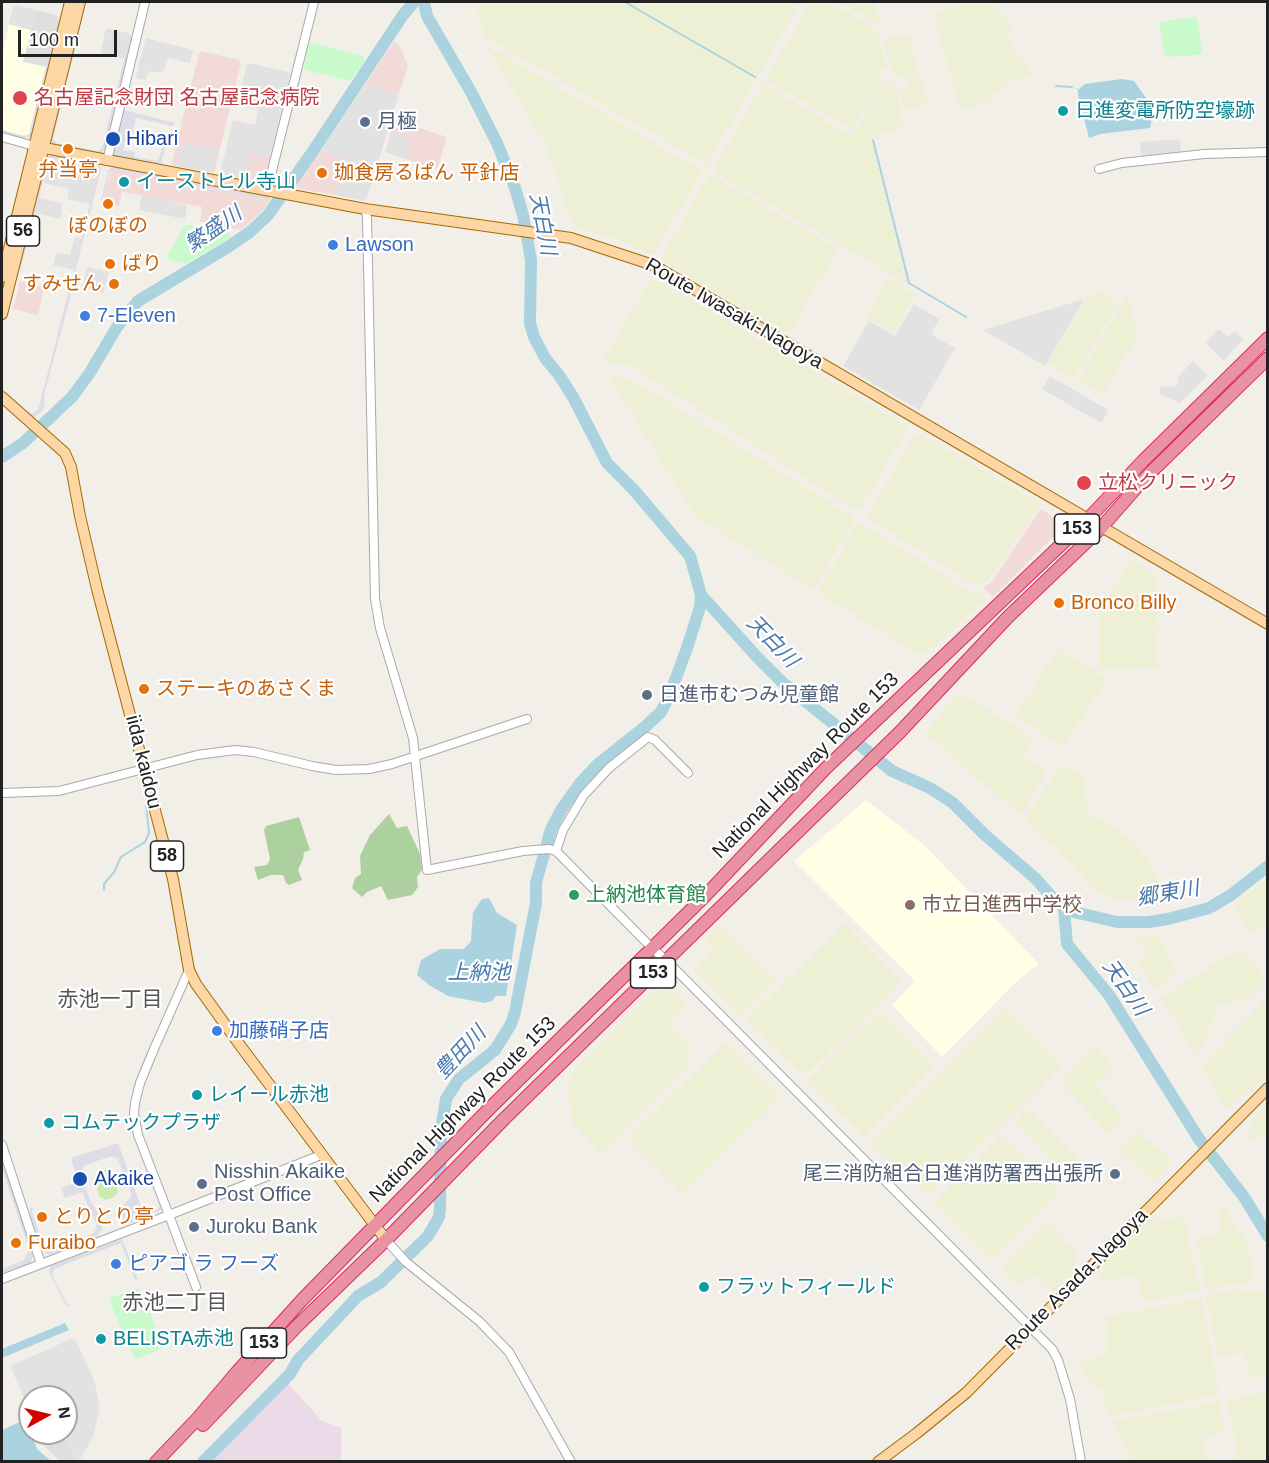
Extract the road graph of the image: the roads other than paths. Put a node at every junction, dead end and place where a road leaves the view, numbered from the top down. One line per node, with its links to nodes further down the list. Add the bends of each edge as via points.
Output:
1 (70, 2): 6 (main road, 56)
2 (80, 2): 6 (main road, 56)
3 (145, 2): 8 (street)
4 (314, 2): 10 (street)
5 (2, 137): 6 (street)
6 (38, 147): 8 (main road, Route Iwasaki-Nagoya); 12 (main road, 56); 13 (main road, 56)
7 (1268, 152): 9 (street, via 1195,155)
8 (107, 161): 10 (main road, Route Iwasaki-Nagoya)
9 (1099, 169)
10 (278, 193): 11 (main road, Route Iwasaki-Nagoya)
11 (365, 209): 17 (main road, Route Iwasaki-Nagoya, via 571,238 653,265); 21 (street, via 375,599)
12 (2, 277)
13 (2, 314)
14 (1268, 338): 17 (highway, National Highway Route 153 / 153)
15 (1268, 358): 18 (highway, National Highway Route 153 / 153, via 1144,479)
16 (2, 397): 22 (main road, iida kaidou / 58, via 65,453 71,467 97,589)
17 (1087, 520): 18 (main road, Route Iwasaki-Nagoya); 26 (highway, National Highway Route 153 / 153, via 826,768)
18 (1101, 528): 19 (main road, Route Iwasaki-Nagoya); 27 (highway, National Highway Route 153 / 153, via 1008,617 900,732)
19 (1268, 624)
20 (527, 719): 21 (street)
21 (416, 756): 22 (street, via 369,769 336,770 235,750); 25 (street, via 427,870)
22 (145, 769): 24 (street, via 58,791); 28 (main road, iida kaidou / 58, via 173,879)
23 (688, 773): 25 (street, via 648,737 609,768 584,795)
24 (2, 793)
25 (549, 850): 26 (street)
26 (653, 949): 27 (street); 33 (highway, National Highway Route 153 / 153)
27 (666, 960): 34 (highway, National Highway Route 153 / 153); 38 (street)
28 (189, 970): 31 (main road, iida kaidou / 58); 32 (street, via 140,1083 134,1113 138,1135)
29 (1268, 1088): 38 (main road, Route Asada-Nagoya)
30 (2, 1145): 35 (street)
31 (321, 1155): 32 (street); 33 (main road, iida kaidou / 58)
32 (169, 1215): 35 (street); 37 (street)
33 (375, 1227): 34 (main road, iida kaidou / 58); 39 (highway, National Highway Route 153 / 153, via 302,1300)
34 (387, 1242): 40 (highway, National Highway Route 153 / 153, via 297,1326); 41 (street, via 509,1352)
35 (41, 1264): 36 (street)
36 (2, 1279)
37 (196, 1287)
38 (1030, 1327): 42 (main road, Route Asada-Nagoya, via 966,1393); 43 (street, via 1058,1360)
39 (156, 1461)
40 (167, 1461)
41 (572, 1461)
42 (878, 1461)
43 (1082, 1461)

